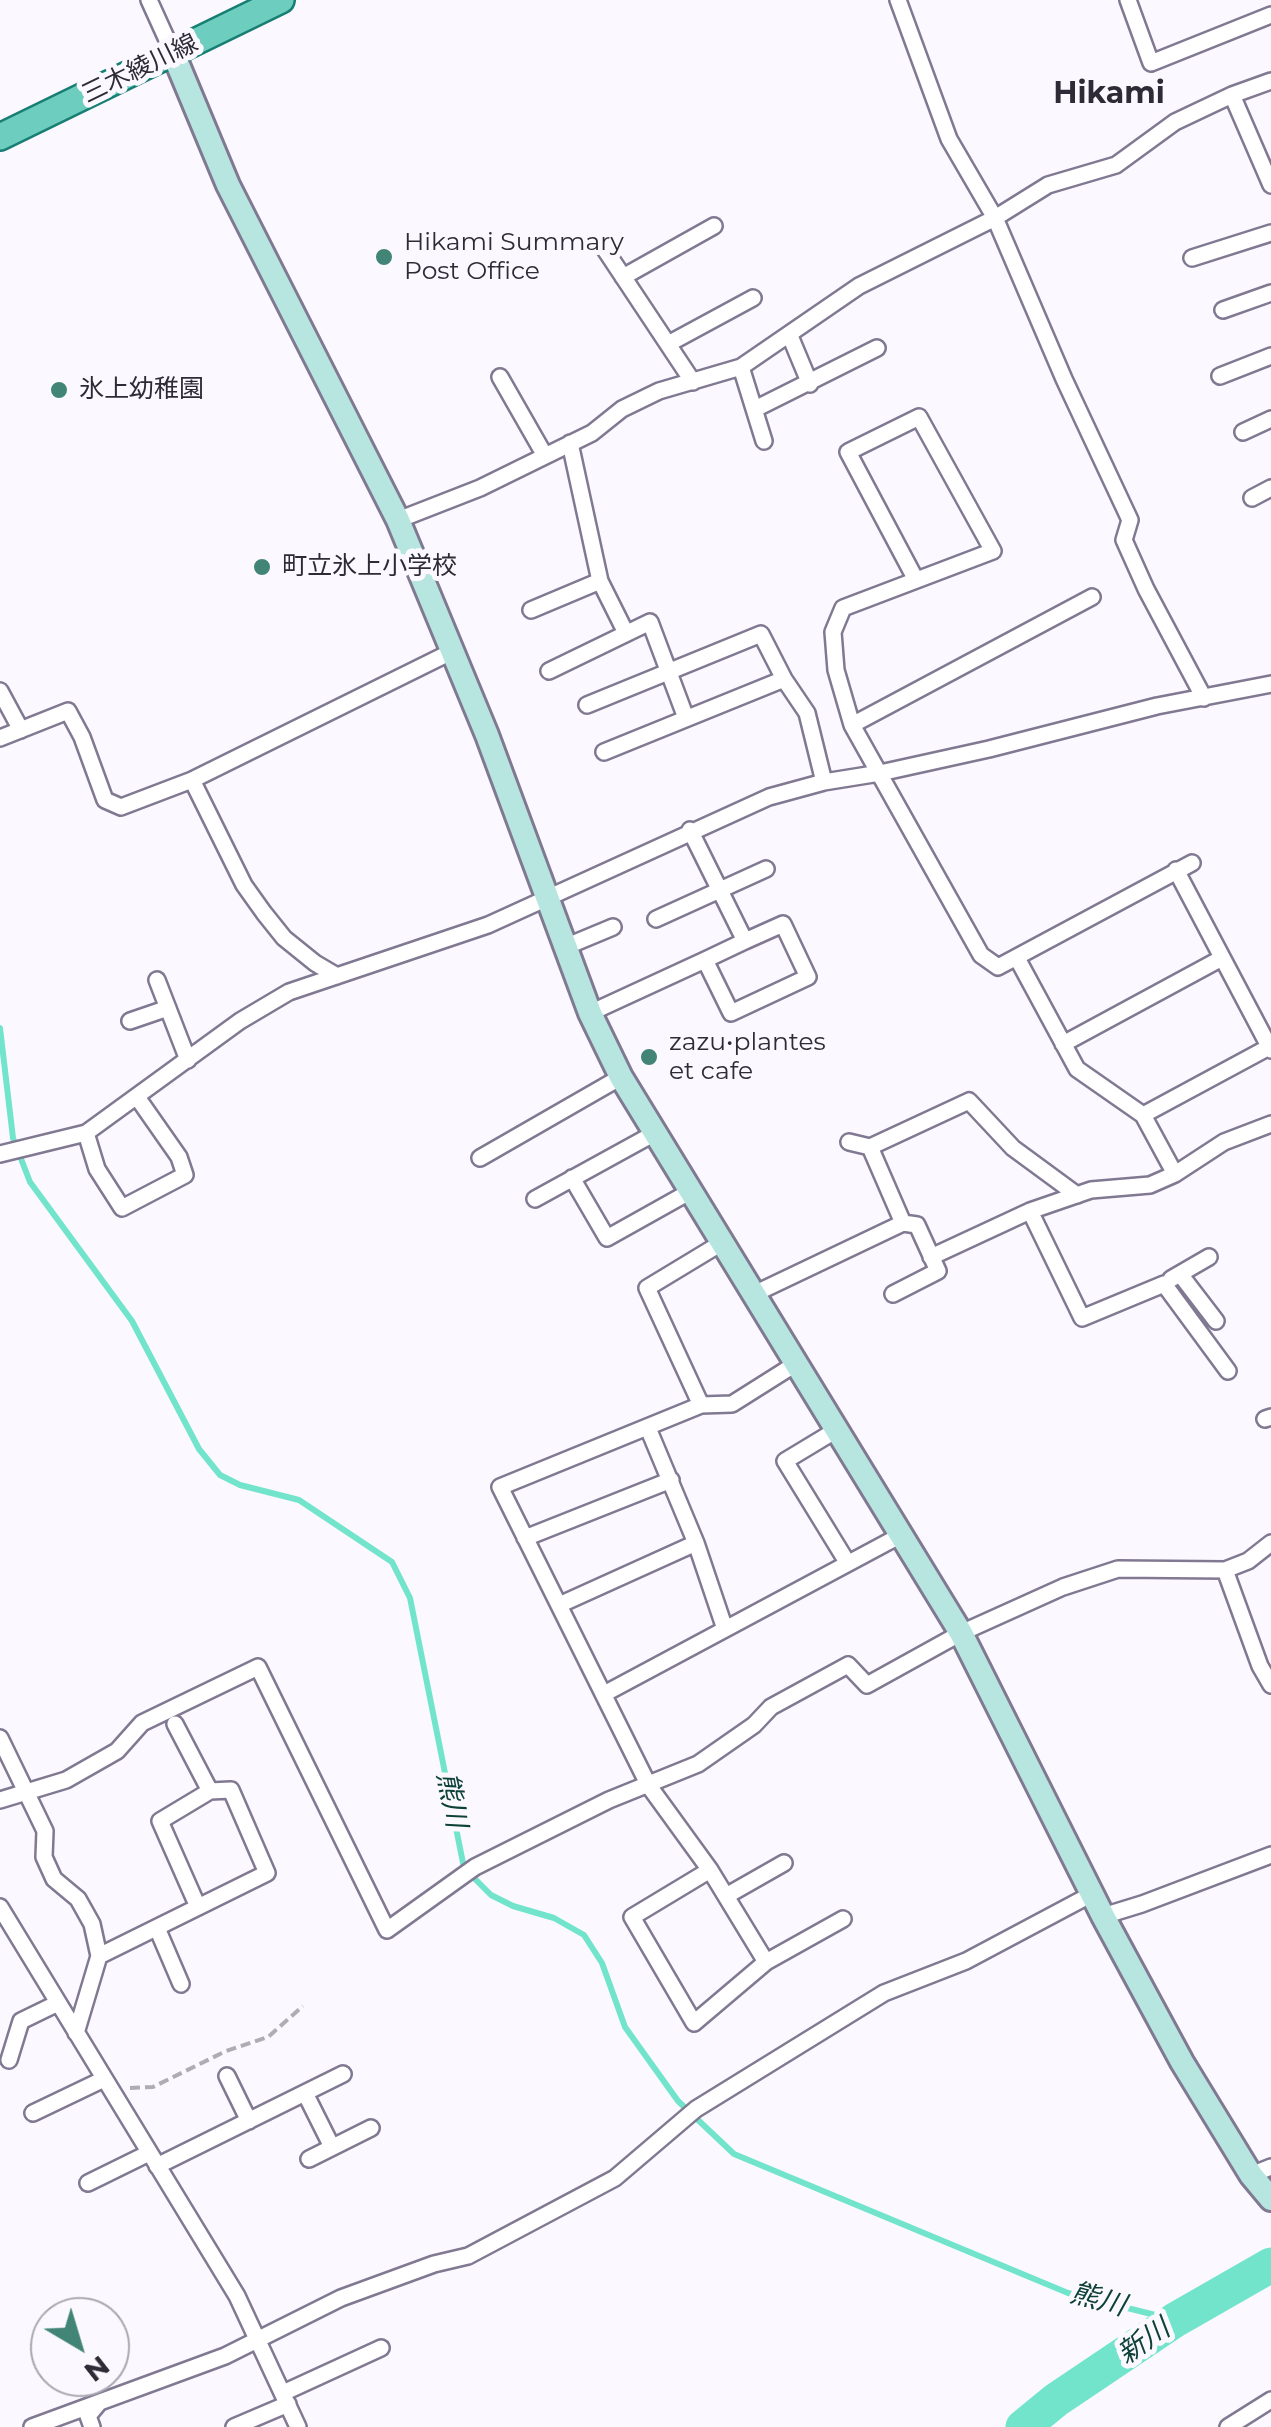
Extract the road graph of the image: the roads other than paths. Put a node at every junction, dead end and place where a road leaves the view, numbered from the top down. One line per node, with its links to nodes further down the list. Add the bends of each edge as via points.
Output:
1 (150, 0): 6 (street)
2 (281, 0): 6 (main road, 三木綾川線)
3 (898, 0): 12 (street, via 949,140)
4 (1132, 1): 5 (street, via 1151,63)
5 (1271, 16)
6 (173, 53): 9 (main road, 三木綾川線); 38 (street, via 228,185)
7 (1271, 81): 8 (street)
8 (1232, 95): 10 (street); 12 (street, via 1175,122 1116,165 1048,185)
9 (0, 137)
10 (1264, 148): 11 (street)
11 (1271, 185)
12 (994, 218): 21 (street, via 860,286); 50 (street, via 1130,520 1124,540)
13 (714, 226): 17 (street)
14 (1271, 233): 16 (street)
15 (602, 244): 17 (street)
16 (1192, 258)
17 (624, 277): 22 (street)
18 (1271, 293): 20 (street)
19 (753, 298): 22 (street)
20 (1223, 310)
21 (790, 336): 25 (street); 29 (street)
22 (668, 344): 28 (street)
23 (878, 348): 29 (street)
24 (1271, 356): 26 (street)
25 (741, 368): 28 (street); 30 (street)
26 (1220, 376)
27 (500, 377): 35 (street)
28 (693, 382): 34 (street, via 646,397)
29 (810, 384): 30 (street)
30 (754, 409): 33 (street)
31 (1271, 419): 32 (street)
32 (1243, 432)
33 (764, 440)
34 (570, 442): 35 (street); 40 (street)
35 (544, 454): 38 (street)
36 (1271, 488): 37 (street)
37 (1252, 498)
38 (398, 520): 44 (street)
39 (916, 580): 39 (street, via 848,452 919,417 993,551); 53 (street, via 842,608 833,632 836,670)
40 (600, 581): 42 (street); 43 (street)
41 (1092, 597): 53 (street)
42 (530, 610)
43 (626, 633): 45 (street, via 650,622); 46 (street)
44 (452, 651): 58 (street); 63 (street)
45 (668, 670): 47 (street, via 762,634); 51 (street); 52 (street)
46 (548, 671)
47 (784, 679): 52 (street); 59 (street, via 807,713)
48 (1271, 684): 50 (street)
49 (0, 691): 54 (street)
50 (1204, 698): 57 (street)
51 (587, 705)
52 (686, 718): 56 (street)
53 (852, 725): 57 (street)
54 (21, 730): 55 (street); 58 (street, via 68,710 106,800 122,807)
55 (0, 738)
56 (604, 752)
57 (880, 774): 59 (street); 68 (street, via 981,955 998,967)
58 (192, 780): 71 (street, via 264,913 284,938)
59 (824, 782): 60 (street)
60 (690, 830): 62 (street); 63 (street)
61 (766, 869): 62 (street)
62 (719, 890): 64 (street); 66 (street)
63 (548, 899): 67 (street); 71 (street)
64 (656, 919)
65 (613, 927): 67 (street)
66 (744, 941): 70 (street); 70 (street, via 783,924 808,977 732,1013)
67 (565, 947): 74 (street)
68 (1016, 958): 69 (street, via 1184,866); 76 (street)
69 (1222, 958): 76 (street); 77 (street)
70 (704, 960): 74 (street)
71 (338, 976): 78 (street, via 288,992)
72 (157, 980): 73 (street)
73 (168, 1008): 75 (street); 78 (street)
74 (590, 1012): 79 (street)
75 (130, 1021)
76 (1063, 1044): 81 (street, via 1076,1069)
77 (1270, 1049): 81 (street)
78 (188, 1060): 80 (street)
79 (621, 1077): 84 (street); 88 (street)
80 (138, 1097): 83 (street); 83 (street, via 180,1157 184,1175 122,1208)
81 (1143, 1115): 89 (street)
82 (1271, 1124): 89 (street, via 1224,1142)
83 (86, 1133): 87 (street)
84 (654, 1133): 90 (street); 91 (street)
85 (849, 1142): 86 (street)
86 (870, 1147): 92 (street, via 969,1101 1012,1148); 95 (street)
87 (4, 1154)
88 (480, 1158)
89 (1175, 1174): 92 (street)
90 (572, 1178): 91 (street, via 606,1238); 93 (street)
91 (691, 1190): 96 (street)
92 (1077, 1194): 94 (street)
93 (535, 1200)
94 (1030, 1210): 97 (street); 100 (street, via 1082,1318)
95 (903, 1223): 97 (street, via 917,1225); 101 (street)
96 (723, 1242): 101 (street); 106 (street, via 648,1288)
97 (931, 1257): 102 (street, via 938,1271)
98 (1209, 1257): 99 (street)
99 (1180, 1274): 100 (street); 103 (street)
100 (1164, 1284): 105 (street)
101 (754, 1294): 104 (street)
102 (893, 1294)
103 (1216, 1321)
104 (798, 1363): 106 (street, via 732,1404); 108 (street)
105 (1228, 1372)
106 (702, 1405): 107 (street)
107 (648, 1428): 109 (street); 111 (street, via 500,1488)
108 (838, 1429): 110 (street); 114 (street, via 785,1460)
109 (671, 1480): 111 (street); 112 (street)
110 (903, 1534): 114 (street); 118 (street)
111 (525, 1538): 116 (street)
112 (696, 1542): 116 (street); 117 (street)
113 (1271, 1543): 115 (street)
114 (847, 1562): 117 (street)
115 (1225, 1570): 118 (street, via 1118,1568); 119 (street)
116 (559, 1605): 120 (street)
117 (725, 1628): 120 (street)
118 (962, 1633): 123 (street, via 867,1686 848,1665 771,1706 698,1764); 130 (street)
119 (1271, 1685)
120 (604, 1694): 123 (street)
121 (176, 1724): 125 (street)
122 (0, 1738): 124 (street)
123 (649, 1786): 124 (street, via 468,1871 387,1930 258,1667 142,1723 116,1751 66,1780); 129 (street)
124 (26, 1790): 126 (street); 137 (street, via 45,1831 44,1857 92,1924)
125 (210, 1791): 133 (street, via 160,1821); 133 (street, via 231,1790 267,1874)
126 (0, 1800)
127 (1271, 1855): 134 (street)
128 (784, 1863): 131 (street)
129 (710, 1870): 131 (street); 138 (street, via 632,1917 694,2023)
130 (1092, 1894): 134 (street); 155 (street, via 966,1961 884,1993 690,2114 615,2178 468,2256 341,2298)
131 (726, 1896): 138 (street)
132 (0, 1907): 140 (street)
133 (198, 1907): 136 (street)
134 (1103, 1916): 153 (street, via 1182,2062)
135 (843, 1918): 138 (street)
136 (157, 1928): 137 (street); 139 (street)
137 (99, 1956): 141 (street)
138 (766, 1962)
139 (181, 1984)
140 (58, 2002): 141 (street); 142 (street, via 21,2021)
141 (76, 2033): 145 (street)
142 (8, 2060)
143 (343, 2074): 146 (street)
144 (227, 2076): 148 (street)
145 (107, 2084): 147 (street); 152 (street)
146 (304, 2094): 148 (street); 150 (street)
147 (33, 2114)
148 (249, 2120): 152 (street)
149 (371, 2128): 150 (street)
150 (332, 2147): 151 (street)
151 (309, 2159)
152 (153, 2160): 154 (street); 155 (street)
153 (1264, 2182)
154 (88, 2183)
155 (257, 2338): 157 (street); 159 (street)
156 (380, 2348): 157 (street)
157 (286, 2399): 162 (street); 163 (street)
158 (1271, 2400): 164 (street)
159 (98, 2404): 160 (street); 161 (street, via 88,2416)
160 (32, 2427)
161 (92, 2427)
162 (234, 2427)
163 (298, 2427)
164 (1228, 2427)

